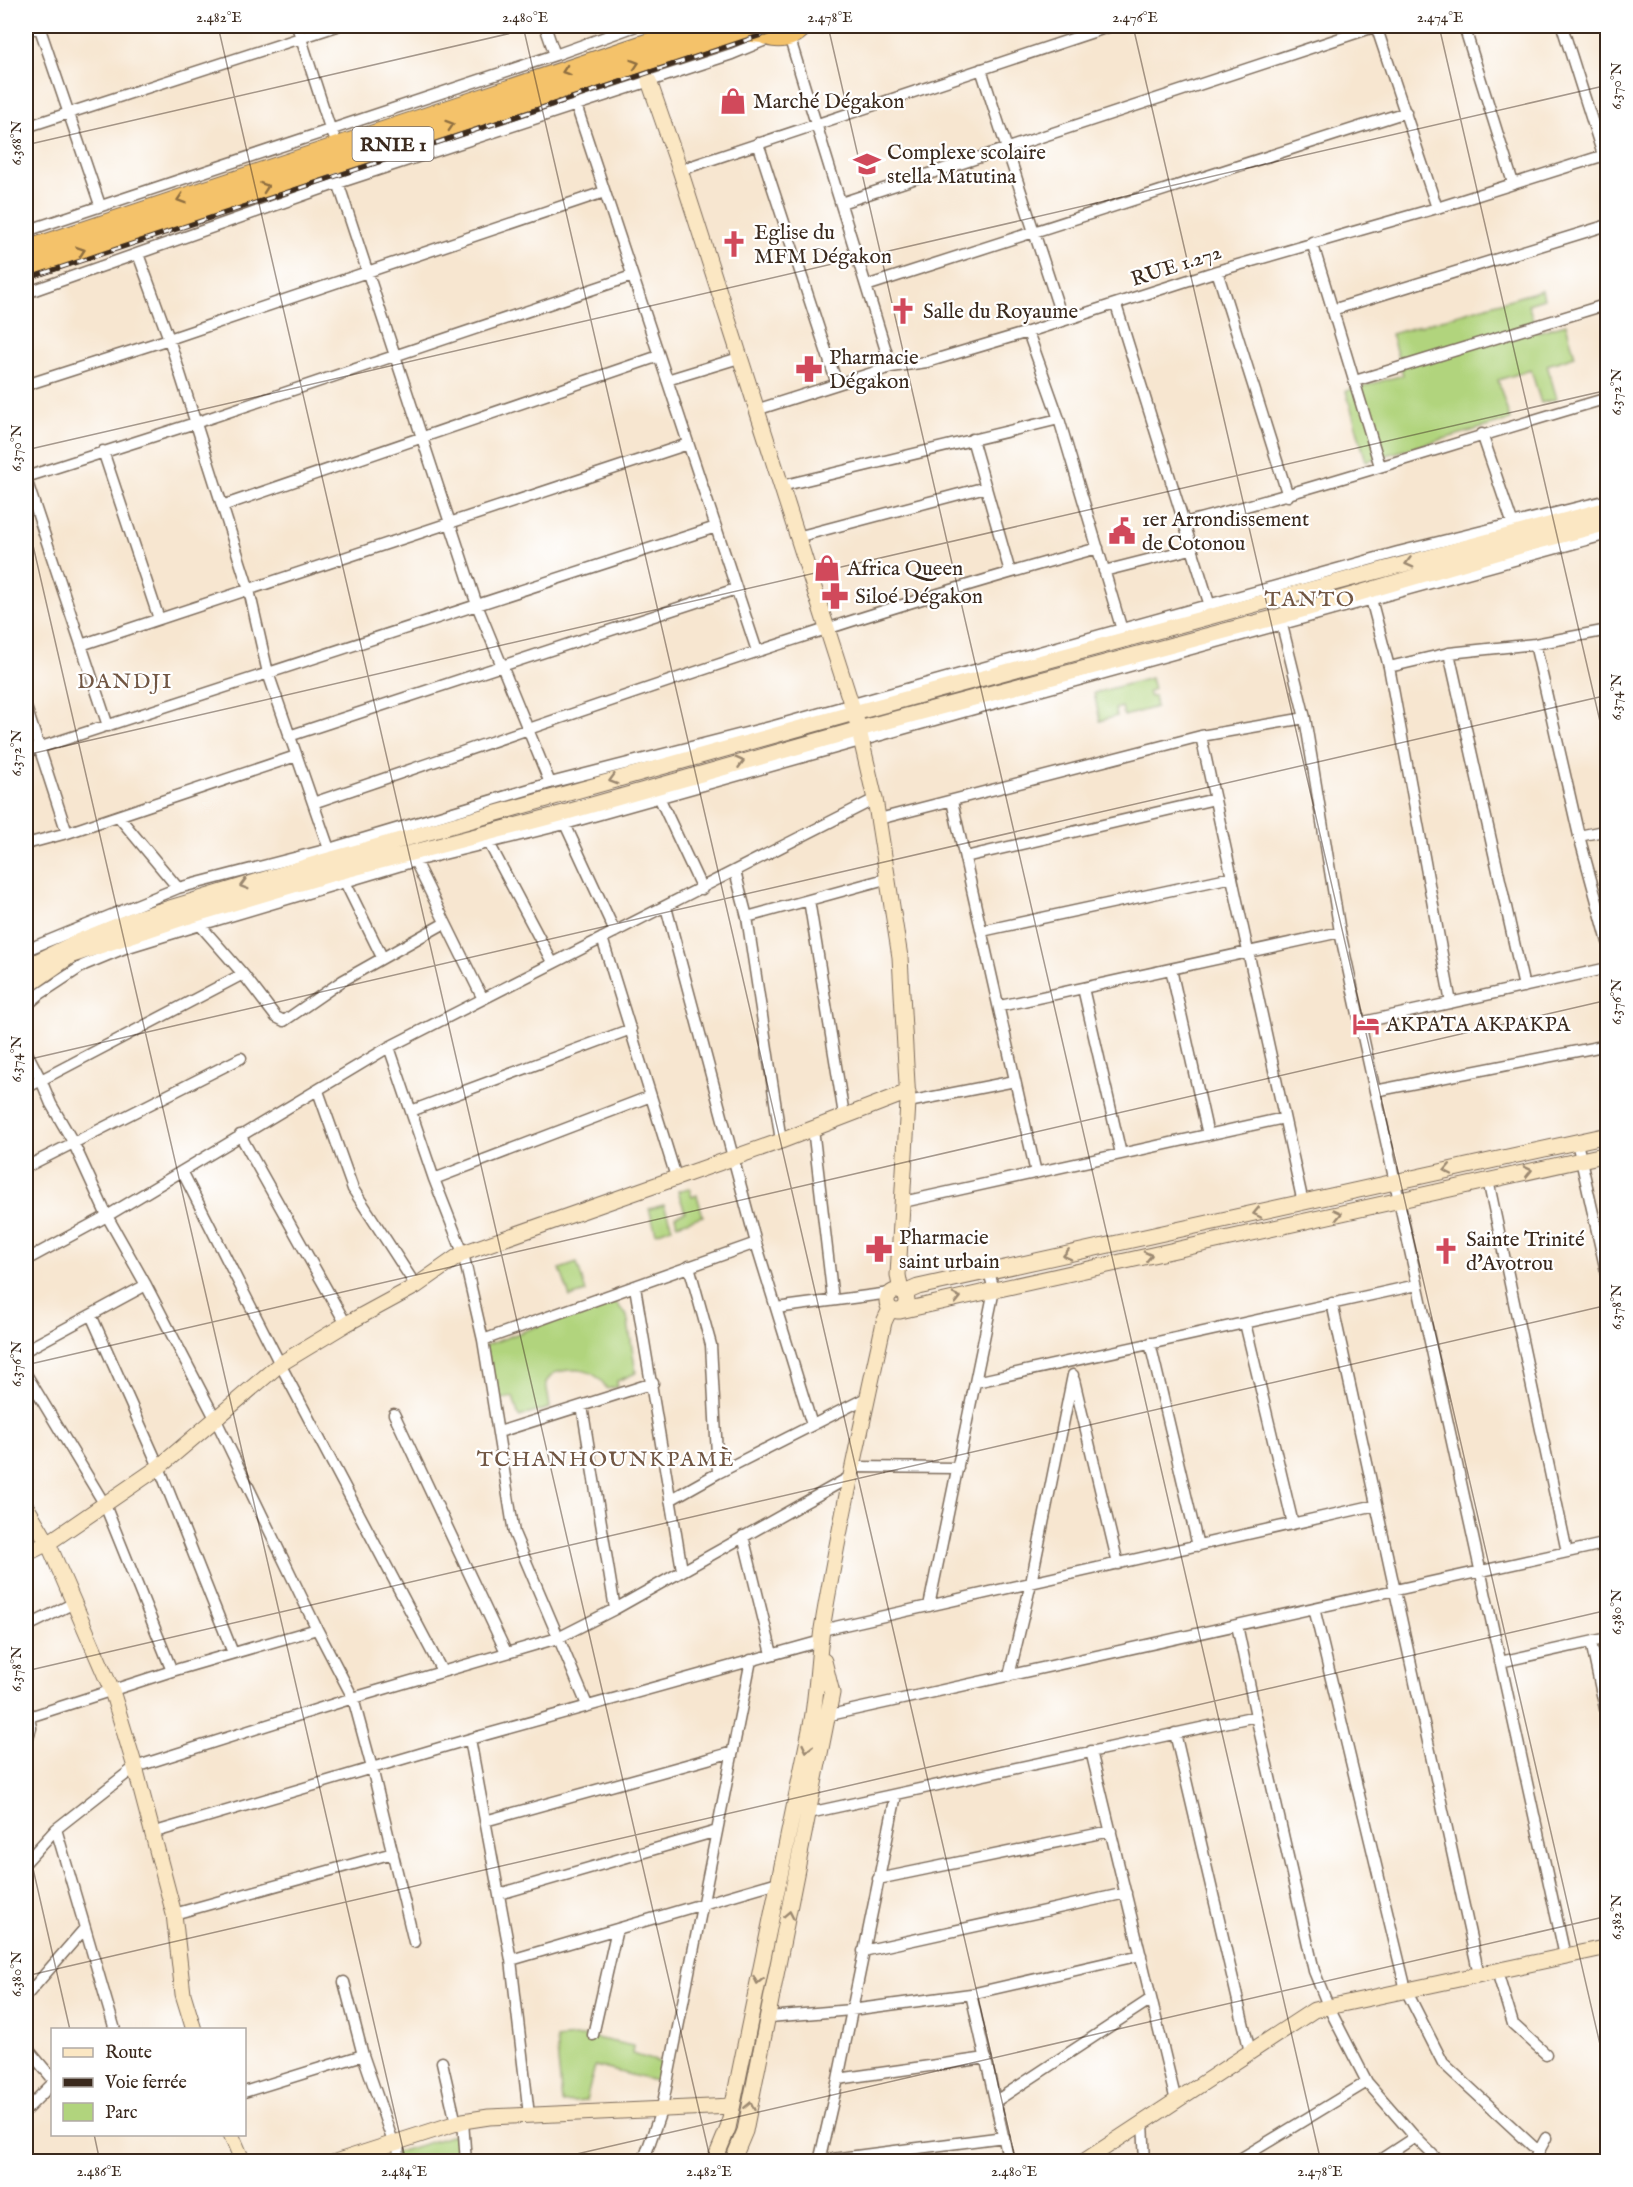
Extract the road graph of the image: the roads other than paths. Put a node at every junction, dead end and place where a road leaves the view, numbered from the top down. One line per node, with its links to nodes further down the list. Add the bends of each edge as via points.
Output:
1 (40, 26): 12 (street); 19 (street)
2 (297, 26): 14 (street)
3 (337, 26): 14 (street)
4 (545, 26): 15 (street)
5 (636, 26): 15 (street)
6 (701, 26): 27 (highway, RNIE 1, one-way to 27)
7 (828, 26): 13 (street)
8 (1110, 26): 16 (street)
9 (1377, 26): 20 (street); 25 (street)
10 (1464, 26): 30 (street)
11 (1562, 26): 26 (street)
12 (26, 31)
13 (780, 31): 17 (street, via 732,54); 21 (street); 27 (highway, RNIE 1, one-way to 13, via 729,33)
14 (302, 38): 19 (street); 23 (street)
15 (555, 55): 23 (street)
16 (981, 69): 21 (street); 25 (street)
17 (649, 81): 18 (street); 28 (street)
18 (576, 105): 29 (street); 31 (street)
19 (69, 112): 22 (street); 33 (street)
20 (1406, 112): 34 (street); 37 (street)
21 (818, 124): 24 (street); 32 (street)
22 (26, 127)
23 (330, 128): 27 (street); 33 (street)
24 (758, 143): 28 (street); 59 (street)
25 (1006, 148): 32 (street); 37 (street)
26 (1605, 155): 30 (street, RUE 1.272)
27 (335, 156): 29 (street); 39 (highway, RNIE 1, one-way to 39); 41 (highway, RNIE 1, one-way to 27)
28 (680, 170): 55 (street)
29 (338, 183): 40 (street); 42 (street)
30 (1513, 183): 34 (street, RUE 1.272)
31 (604, 192): 42 (street); 44 (street)
32 (841, 203): 45 (street)
33 (100, 205): 36 (street)
34 (1437, 208): 38 (street, RUE 1.272)
35 (1608, 225): 49 (street)
36 (26, 231)
37 (1034, 232): 45 (street); 50 (street)
38 (1312, 242): 43 (street, RUE 1.272); 49 (street)
39 (26, 251)
40 (138, 254): 46 (street); 52 (street)
41 (26, 270)
42 (367, 271): 52 (street); 53 (street)
43 (1217, 271): 48 (street, RUE 1.272); 74 (street)
44 (632, 276): 53 (street); 54 (street)
45 (866, 286): 56 (street)
46 (26, 293)
47 (1608, 304): 58 (street)
48 (1116, 305): 50 (street, RUE 1.272); 79 (street)
49 (1332, 310): 58 (street)
50 (1063, 321): 51 (street, RUE 1.272)
51 (1028, 332): 56 (street, RUE 1.272, via 927,362); 63 (street)
52 (169, 339): 60 (street); 64 (street)
53 (394, 355): 64 (street); 66 (street)
54 (659, 356): 57 (street); 66 (street)
55 (739, 358): 57 (street); 62 (street)
56 (891, 367): 59 (street, RUE 1.272)
57 (667, 380): 68 (street)
58 (1354, 381): 70 (street)
59 (837, 384): 62 (street, RUE 1.272)
60 (26, 385)
61 (1608, 398): 65 (street)
62 (756, 410): 72 (street)
63 (1059, 419): 67 (street); 85 (street)
64 (195, 423): 69 (street); 76 (street)
65 (1482, 434): 70 (street); 81 (street)
66 (421, 436): 76 (street); 78 (street)
67 (972, 440): 72 (street); 73 (street)
68 (688, 444): 78 (street); 82 (street)
69 (103, 451): 71 (street); 94 (street)
70 (1380, 466): 74 (street)
71 (26, 478): 100 (street)
72 (781, 486): 84 (street)
73 (986, 487): 84 (street); 88 (street)
74 (1288, 496): 79 (street)
75 (1608, 500): 81 (street)
76 (222, 506): 90 (street)
77 (1608, 510): 107 (street, one-way to 107)
78 (450, 523): 90 (street); 92 (street)
79 (1184, 524): 86 (street)
80 (1608, 524): 111 (street)
81 (1513, 525): 93 (street, via 1398,552)
82 (716, 527): 89 (street); 92 (street)
83 (1608, 534): 91 (street)
84 (797, 537): 96 (street)
85 (1098, 548): 87 (street); 88 (street)
86 (1191, 549): 87 (street); 93 (street)
87 (1104, 571): 97 (street)
88 (1010, 572): 96 (street)
89 (736, 589): 101 (street); 103 (street)
90 (249, 590): 94 (street); 105 (street)
91 (1371, 599): 95 (street); 104 (street)
92 (477, 605): 103 (street); 105 (street)
93 (1210, 606): 97 (street)
94 (159, 619): 100 (street)
95 (1282, 625): 108 (street); 111 (street)
96 (826, 629): 101 (street); 107 (street)
97 (1122, 630): 107 (street)
98 (1608, 630): 99 (street)
99 (1535, 644): 102 (street); 128 (street)
100 (81, 645): 109 (street)
101 (757, 651): 110 (street)
102 (1449, 653): 104 (street); 160 (street)
103 (503, 667): 110 (street); 112 (street)
104 (1389, 667): 163 (street)
105 (268, 673): 109 (street); 112 (street)
106 (26, 707): 114 (street)
107 (853, 709): 111 (street); 117 (street); 157 (street, one-way to 157, via 176,905 77,942)
108 (1305, 718): 113 (street); 148 (street)
109 (108, 726): 114 (street)
110 (529, 730): 117 (street); 122 (street)
111 (861, 735): 118 (street); 119 (street); 159 (street, one-way to 111, via 70,957 186,917 327,875)
112 (289, 736): 116 (street)
113 (1201, 736): 120 (street); 121 (street)
114 (40, 749): 115 (street); 127 (street)
115 (26, 753)
116 (296, 756): 122 (street); 123 (street)
117 (550, 783): 131 (street)
118 (659, 797): 125 (street); 139 (street)
119 (875, 799): 124 (street); 134 (street)
120 (1215, 799): 132 (street); 135 (street)
121 (952, 801): 124 (street); 132 (street)
122 (313, 803): 131 (street)
123 (118, 816): 127 (street); 138 (street)
124 (879, 819): 136 (street)
125 (565, 824): 129 (street); 147 (street)
126 (1608, 830): 128 (street)
127 (67, 833): 130 (street)
128 (1579, 836): 143 (street)
129 (489, 843): 133 (street); 154 (street)
130 (26, 844)
131 (329, 849): 138 (street)
132 (965, 857): 146 (street)
133 (415, 861): 137 (street); 144 (street)
134 (735, 871): 139 (street); 142 (street)
135 (1232, 877): 146 (street); 152 (street)
136 (888, 878): 140 (street); 178 (street, via 900,957)
137 (345, 882): 145 (street); 153 (street)
138 (178, 888): 151 (street)
139 (702, 889): 141 (street)
140 (809, 900): 142 (street); 180 (street)
141 (666, 907): 147 (street); 191 (street)
142 (747, 917): 186 (street)
143 (1604, 918): 150 (street)
144 (445, 923): 153 (street); 162 (street)
145 (200, 924): 158 (street); 164 (street, via 84,965)
146 (982, 931): 165 (street)
147 (615, 932): 149 (street)
148 (1340, 932): 152 (street); 166 (street)
149 (602, 938): 154 (street); 167 (street)
150 (1608, 942)
151 (26, 946)
152 (1248, 952): 156 (street); 181 (street)
153 (382, 957): 158 (street, via 284,1021 276,1017)
154 (552, 962): 162 (street)
155 (1608, 968): 160 (street)
156 (1171, 969): 161 (street); 184 (street)
157 (26, 970)
158 (243, 975): 172 (street)
159 (26, 987)
160 (1524, 987): 163 (street)
161 (1083, 988): 165 (street); 189 (street)
162 (483, 999): 169 (street)
163 (1451, 1003): 166 (street)
164 (26, 1006)
165 (1000, 1006): 173 (street)
166 (1359, 1023): 176 (street)
167 (631, 1029): 177 (street); 179 (street)
168 (1608, 1045): 176 (street)
169 (389, 1047): 175 (street); 179 (street)
170 (26, 1051): 172 (street)
171 (241, 1058): 187 (street)
172 (41, 1080): 174 (street); 187 (street)
173 (1015, 1081): 178 (street); 195 (street)
174 (26, 1088)
175 (318, 1091): 183 (street); 213 (street, via 353,1189)
176 (1374, 1091): 199 (street)
177 (651, 1096): 196 (street); 197 (street)
178 (908, 1097): 180 (street); 201 (street)
179 (411, 1111): 197 (street)
180 (844, 1115): 182 (street)
181 (1284, 1118): 184 (street); 202 (street)
182 (813, 1128): 186 (street); 217 (street)
183 (240, 1135): 194 (street); 223 (street)
184 (1208, 1135): 189 (street)
185 (1608, 1136): 188 (street)
186 (781, 1141): 191 (street)
187 (73, 1142): 193 (street); 203 (street)
188 (1577, 1142): 192 (street); 199 (street, one-way to 199)
189 (1121, 1154): 195 (street)
190 (1608, 1154): 192 (street)
191 (734, 1158): 196 (street); 204 (street)
192 (1581, 1160): 198 (street, one-way to 192); 205 (street)
193 (26, 1167)
194 (182, 1171): 203 (street); 228 (street)
195 (1036, 1173): 201 (street)
196 (676, 1177): 206 (street)
197 (434, 1179): 206 (street)
198 (1488, 1180): 200 (street); 252 (street)
199 (1394, 1182): 200 (street); 202 (street)
200 (1398, 1200): 212 (street); 215 (street, one-way to 200)
201 (903, 1202): 216 (street)
202 (1303, 1203): 209 (street, one-way to 209)
203 (107, 1216): 207 (street); 211 (street)
204 (756, 1243): 208 (street); 219 (street)
205 (1604, 1243): 210 (street)
206 (463, 1253): 213 (street); 224 (street)
207 (26, 1260)
208 (689, 1266): 214 (street); 242 (street, via 711,1345)
209 (989, 1272): 215 (street); 216 (street)
210 (1608, 1280)
211 (146, 1285): 221 (street); 236 (street)
212 (1417, 1285): 218 (street); 256 (street)
213 (416, 1286): 223 (street)
214 (635, 1287): 224 (street); 232 (street)
215 (994, 1290): 220 (street, one-way to 215); 231 (street)
216 (898, 1293): 217 (street); 220 (street, via 907,1303)
217 (833, 1300): 219 (street)
218 (1332, 1303): 222 (street); 245 (street)
219 (776, 1308): 237 (street)
220 (895, 1310): 233 (street, via 884,1322)
221 (91, 1315): 226 (street); 239 (street)
222 (1245, 1323): 225 (street); 247 (street)
223 (346, 1324): 228 (street)
224 (483, 1340): 238 (street)
225 (1150, 1343): 227 (street); 251 (street)
226 (26, 1350)
227 (1070, 1361): 230 (street); 231 (street)
228 (280, 1364): 236 (street); 276 (street)
229 (26, 1374): 244 (street)
230 (1073, 1375): 254 (street); 257 (street)
231 (976, 1382): 240 (street)
232 (652, 1383): 234 (street); 243 (street)
233 (868, 1397): 237 (street); 241 (street)
234 (582, 1406): 238 (street); 262 (street)
235 (394, 1414): 270 (street)
236 (216, 1418): 239 (street); 265 (street)
237 (812, 1425): 242 (street)
238 (499, 1432): 266 (street, via 514,1533)
239 (159, 1467): 244 (street); 271 (street)
240 (958, 1468): 241 (street); 260 (street)
241 (852, 1472): 248 (street); 268 (street)
242 (718, 1473): 243 (street)
243 (670, 1500): 255 (street)
244 (105, 1505): 249 (street); 275 (street)
245 (1376, 1505): 247 (street); 258 (street)
246 (26, 1506): 249 (street)
247 (1293, 1524): 251 (street)
248 (743, 1536): 255 (street); 272 (street)
249 (48, 1543): 253 (street); 259 (street)
250 (1608, 1543): 252 (street)
251 (1198, 1545): 254 (street)
252 (1567, 1552): 256 (street)
253 (26, 1554)
254 (1118, 1564): 257 (street)
255 (682, 1570): 262 (street)
256 (1480, 1571): 258 (street); 274 (street)
257 (1031, 1583): 260 (street); 277 (street)
258 (1395, 1590): 261 (street); 317 (street)
259 (74, 1603): 264 (street); 278 (street)
260 (929, 1606): 268 (street)
261 (1314, 1608): 263 (street); 319 (street)
262 (615, 1609): 266 (street)
263 (1238, 1625): 277 (street); 282 (street)
264 (26, 1627)
265 (316, 1629): 271 (street); 279 (street)
266 (558, 1638): 270 (street); 280 (street)
267 (1608, 1638): 269 (street)
268 (821, 1640): 272 (street); 281 (street, via 832,1693); 284 (street)
269 (1591, 1642): 274 (street); 285 (street)
270 (506, 1652): 276 (street)
271 (233, 1653): 275 (street)
272 (772, 1654): 273 (street)
273 (751, 1660): 280 (street); 290 (street)
274 (1500, 1662): 314 (street)
275 (172, 1671): 278 (street)
276 (442, 1671): 279 (street)
277 (1009, 1676): 281 (street)
278 (112, 1691): 283 (street); 291 (street)
279 (353, 1698): 291 (street); 292 (street)
280 (587, 1705): 287 (street)
281 (828, 1716): 284 (street); 294 (street)
282 (1256, 1716): 286 (street); 323 (street, via 1314,1971)
283 (27, 1717): 288 (street, via 31,1728)
284 (812, 1720): 303 (street, one-way to 303)
285 (1608, 1722)
286 (1174, 1733): 289 (street); 330 (street)
287 (470, 1738): 292 (street); 295 (street)
288 (26, 1743)
289 (1092, 1751): 293 (street); 297 (street)
290 (733, 1752): 295 (street); 298 (street)
291 (135, 1767): 296 (street); 299 (street)
292 (372, 1768): 299 (street); 300 (street)
293 (896, 1795): 294 (street); 302 (street)
294 (809, 1814): 325 (street, one-way to 294)
295 (486, 1821): 305 (street)
296 (56, 1829): 301 (street); 308 (street)
297 (1111, 1831): 302 (street); 304 (street)
298 (717, 1832): 305 (street); 306 (street)
299 (152, 1833): 307 (street)
300 (393, 1853): 307 (street); 310 (street)
301 (26, 1862)
302 (878, 1879): 312 (street)
303 (778, 1882): 306 (street); 342 (street, one-way to 342)
304 (1126, 1893): 312 (street); 313 (street)
305 (499, 1894): 315 (street)
306 (704, 1904): 309 (street); 343 (street)
307 (174, 1914): 327 (street, via 183,1994)
308 (85, 1928): 321 (street); 326 (street)
309 (617, 1929): 315 (street); 328 (street)
310 (414, 1942)
311 (1608, 1947): 314 (street)
312 (863, 1951): 324 (street)
313 (1141, 1955): 320 (street); 322 (street)
314 (1565, 1956): 316 (street)
315 (511, 1960): 345 (street)
316 (1497, 1971): 317 (street); 331 (street, via 1513,2024)
317 (1479, 1975): 319 (street)
318 (344, 1982): 332 (street)
319 (1406, 1990): 323 (street); 353 (street, via 1443,2063)
320 (971, 1994): 324 (street); 333 (street)
321 (26, 1996)
322 (1151, 1999): 340 (street); 341 (street)
323 (1329, 2007): 330 (street, via 1314,2010); 337 (street)
324 (851, 2010): 325 (street); 336 (street)
325 (769, 2017): 361 (street, one-way to 325, via 745,2131)
326 (114, 2028)
327 (193, 2028)
328 (593, 2035)
329 (26, 2047): 335 (street)
330 (1250, 2052): 341 (street)
331 (1546, 2054)
332 (363, 2055): 339 (street); 352 (street)
333 (986, 2058): 336 (street); 340 (street)
334 (442, 2062): 346 (street)
335 (51, 2077)
336 (838, 2079): 354 (street)
337 (1367, 2082): 350 (street); 365 (street)
338 (51, 2085): 344 (street)
339 (246, 2091)
340 (996, 2101): 349 (street)
341 (1176, 2101): 347 (street)
342 (732, 2106): 343 (street); 360 (street)
343 (662, 2108): 345 (street); 359 (street)
344 (26, 2110)
345 (529, 2115): 346 (street)
346 (460, 2122): 352 (street); 358 (street)
347 (1143, 2122): 363 (street); 364 (street)
348 (232, 2136): 355 (street)
349 (1004, 2137): 354 (street); 362 (street)
350 (1415, 2137): 366 (street); 367 (street)
351 (1546, 2138): 353 (street)
352 (395, 2141): 356 (street); 357 (street)
353 (1538, 2151): 368 (street)
354 (815, 2161)
355 (243, 2162)
356 (335, 2162)
357 (399, 2162)
358 (466, 2162)
359 (644, 2162)
360 (714, 2162)
361 (732, 2162)
362 (1010, 2162)
363 (1083, 2162)
364 (1145, 2162)
365 (1235, 2162)
366 (1377, 2162)
367 (1440, 2162)
368 (1533, 2162)

